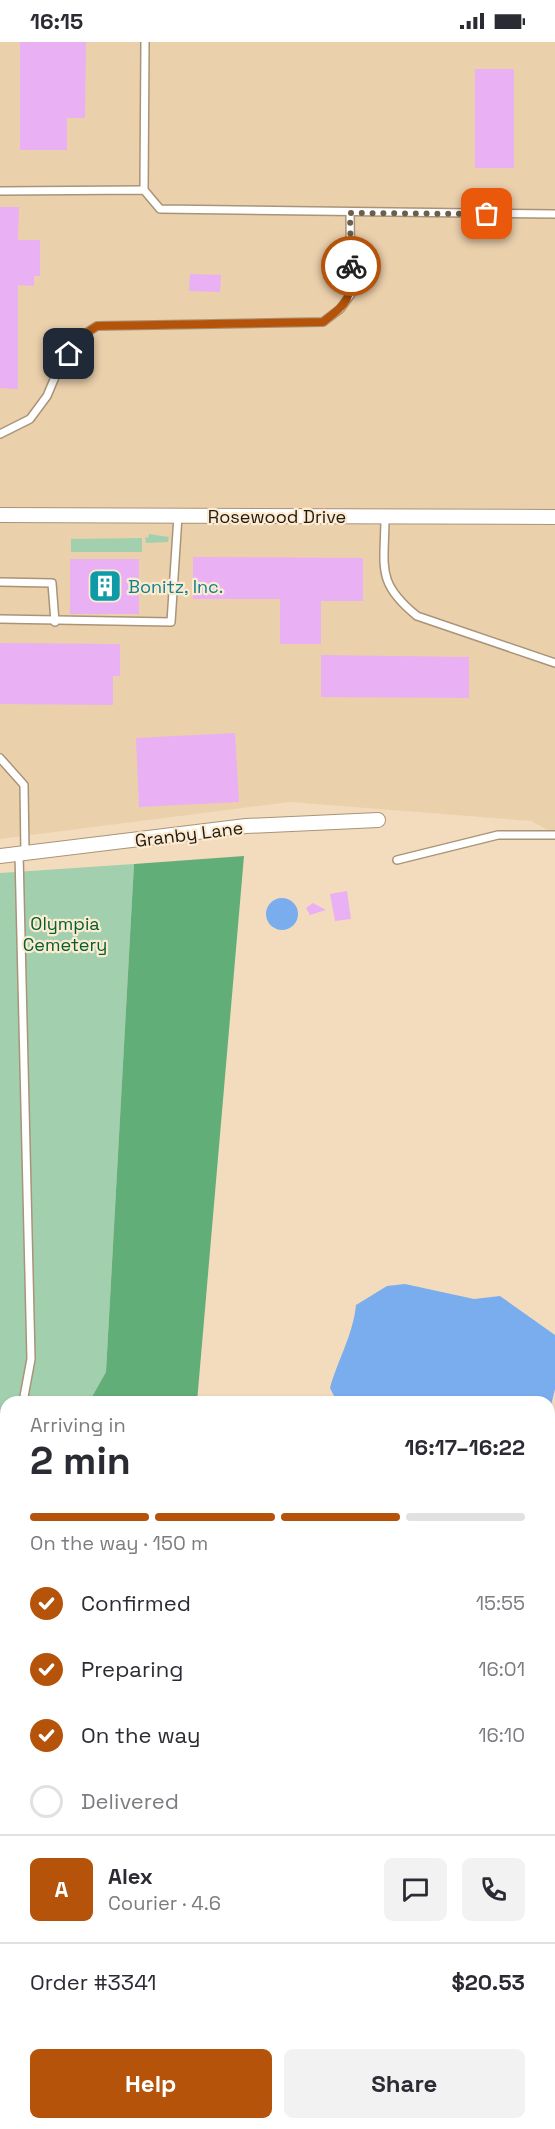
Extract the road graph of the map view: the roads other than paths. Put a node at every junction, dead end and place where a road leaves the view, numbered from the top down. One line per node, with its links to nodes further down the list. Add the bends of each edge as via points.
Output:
1 (145, 42): 2 (lane)
2 (144, 190): 3 (lane); 4 (lane, via 160,210)
3 (0, 191)
4 (350, 213): 5 (lane); 6 (lane, via 351,294 323,322 97,326 80,337 30,419)
5 (555, 214)
6 (0, 434)
7 (0, 515): 8 (street, Rosewood Drive)
8 (177, 516): 9 (street, Rosewood Drive); 13 (lane, via 171,622)
9 (385, 516): 10 (street, Rosewood Drive); 14 (lane, via 386,580 400,602 417,616)
10 (555, 517)
11 (0, 582): 13 (lane, via 52,583)
12 (0, 619): 13 (lane)
13 (55, 622)
14 (555, 663)
15 (0, 758): 18 (lane, via 24,785)
16 (378, 820): 18 (street, Granby Lane, via 246,826)
17 (555, 836): 20 (lane, via 498,835)
18 (22, 854): 19 (street, Granby Lane); 21 (lane, via 32,1359)
19 (0, 856)
20 (397, 860)
21 (24, 1396)

